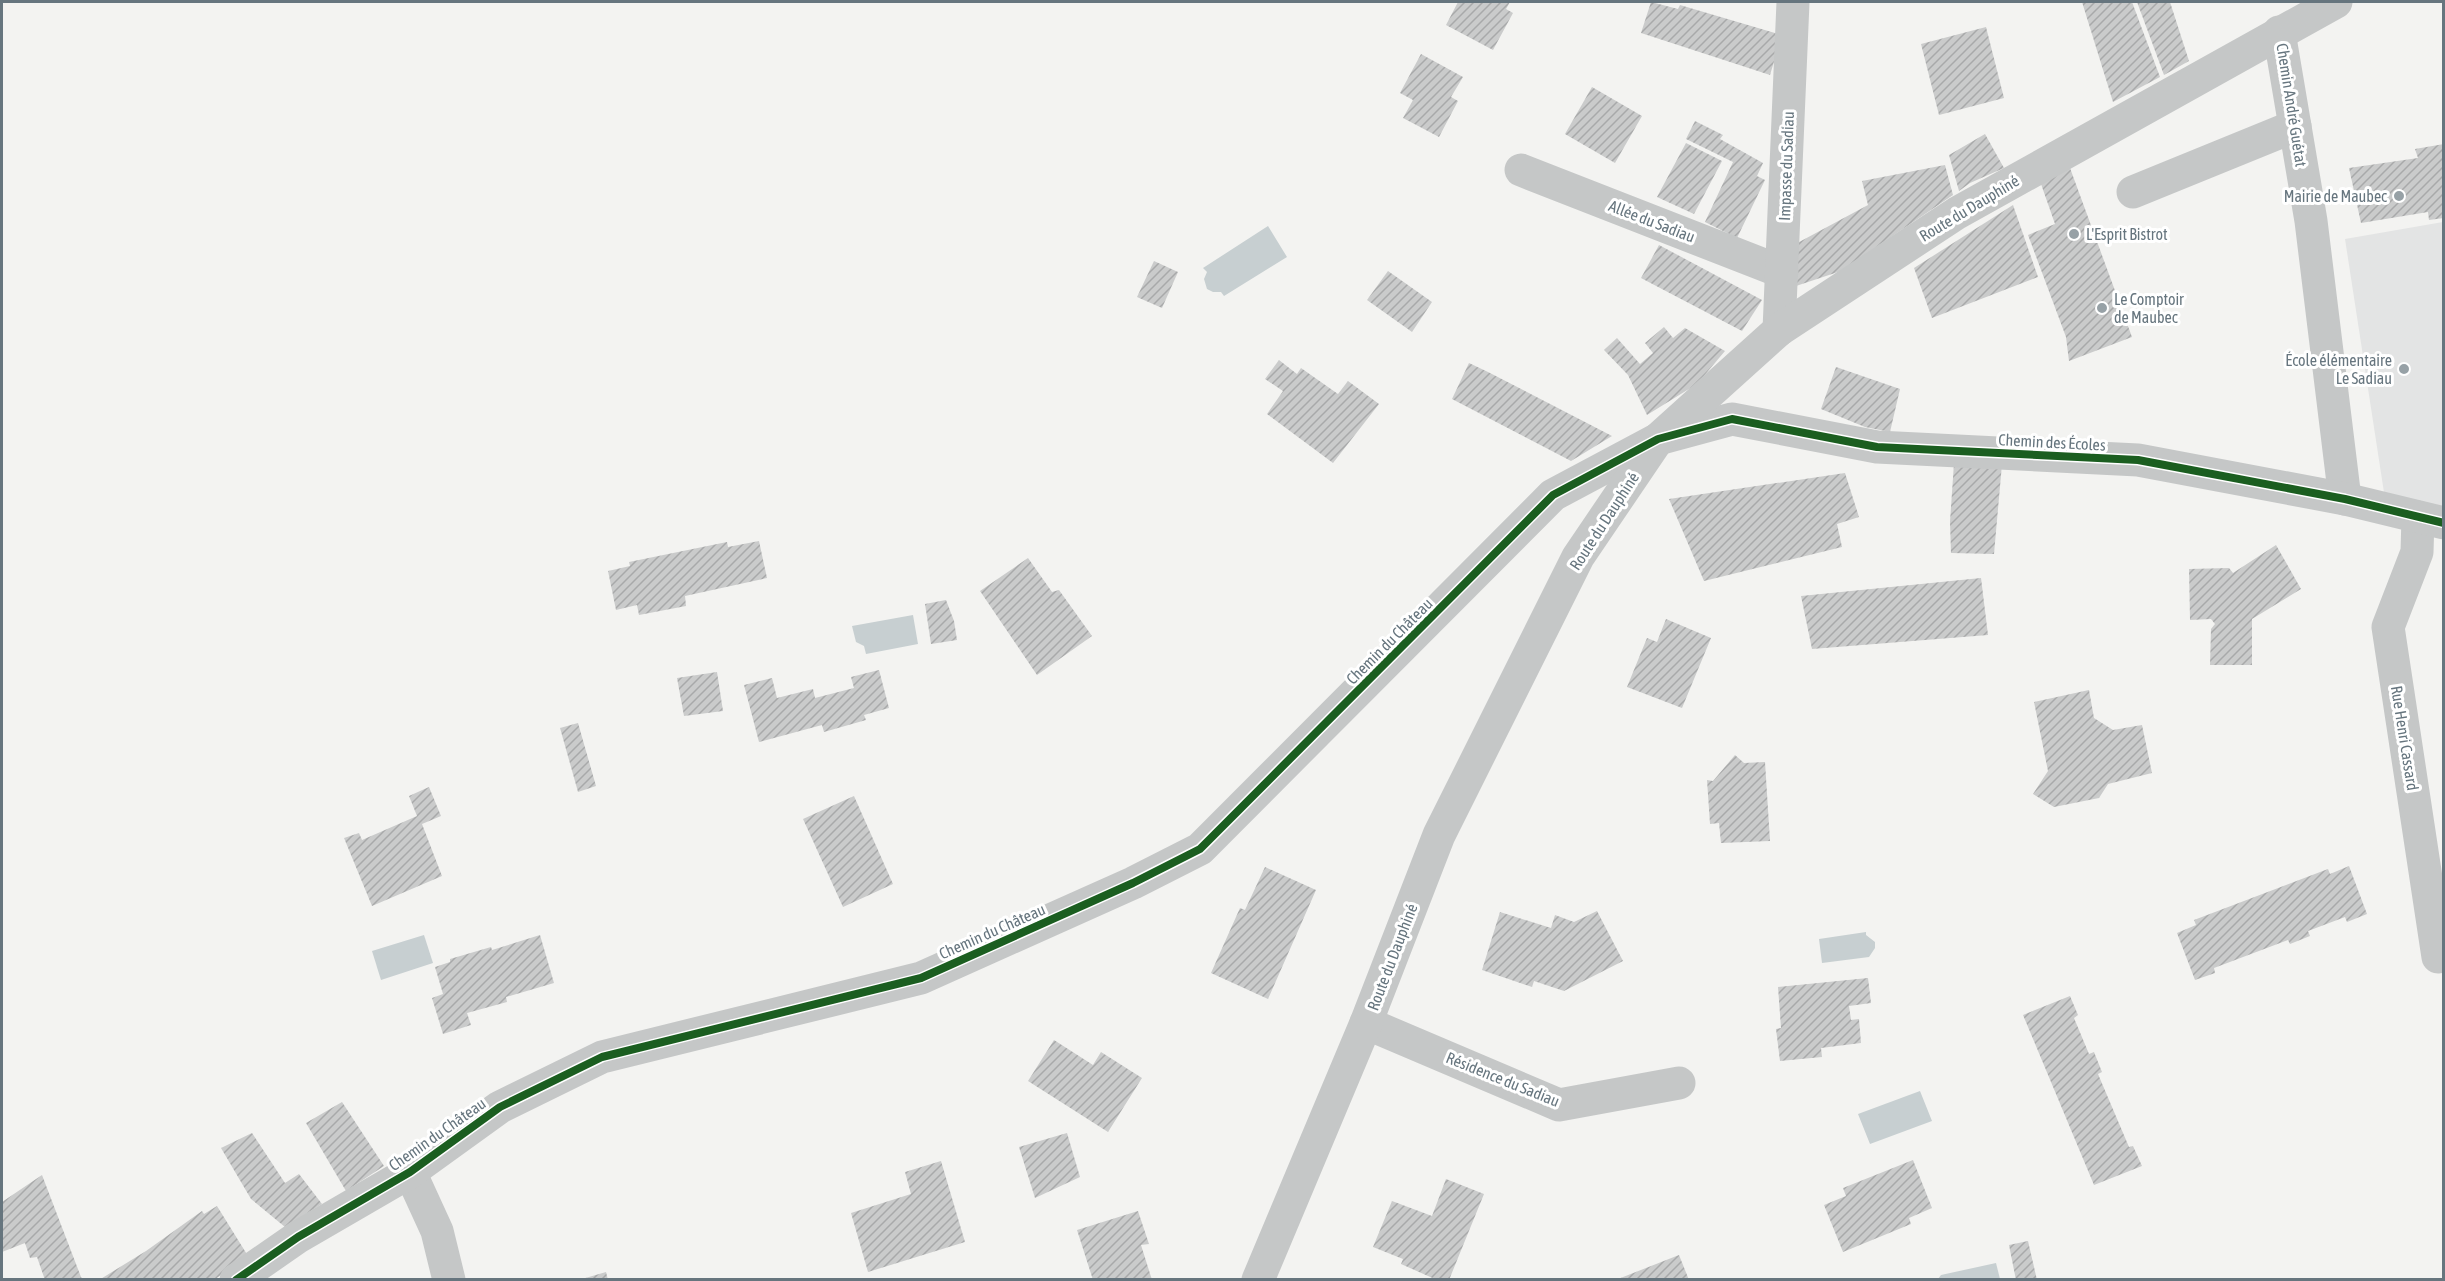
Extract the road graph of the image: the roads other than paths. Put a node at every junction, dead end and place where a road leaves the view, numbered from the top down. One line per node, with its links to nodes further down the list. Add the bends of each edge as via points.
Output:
1 (1793, 2): 7 (street, Impasse du Sadiau)
2 (2336, 2): 3 (street, Route du Dauphiné)
3 (2279, 32): 4 (street, Chemin André Guétat); 8 (street, Route du Dauphiné, via 1957,213)
4 (2295, 126): 6 (street); 10 (street, Chemin André Guétat, via 2311,221)
5 (1521, 170): 7 (street, Allée du Sadiau)
6 (2133, 192)
7 (1782, 272): 8 (street, Impasse du Sadiau)
8 (1779, 330): 9 (street, Route du Dauphiné)
9 (1658, 440): 10 (street, Chemin des Écoles, via 1732,419 1877,447 2138,459); 13 (street, Route du Dauphiné, via 1572,568 1439,836); 15 (street, Chemin du Château, via 1553,495 1200,849 921,978 602,1057 500,1107)
10 (2345, 500): 11 (street, Chemin des Écoles)
11 (2431, 520): 12 (street, Rue Henri Cassard, via 2388,627 2438,957)
12 (2444, 956)
13 (1366, 1023): 14 (street, Résidence du Sadiau, via 1559,1105); 18 (street, Route du Dauphiné)
14 (1679, 1083)
15 (410, 1172): 16 (street, Chemin du Château, via 298,1237); 17 (street, via 437,1231)
16 (236, 1280)
17 (449, 1280)
18 (1258, 1280)

